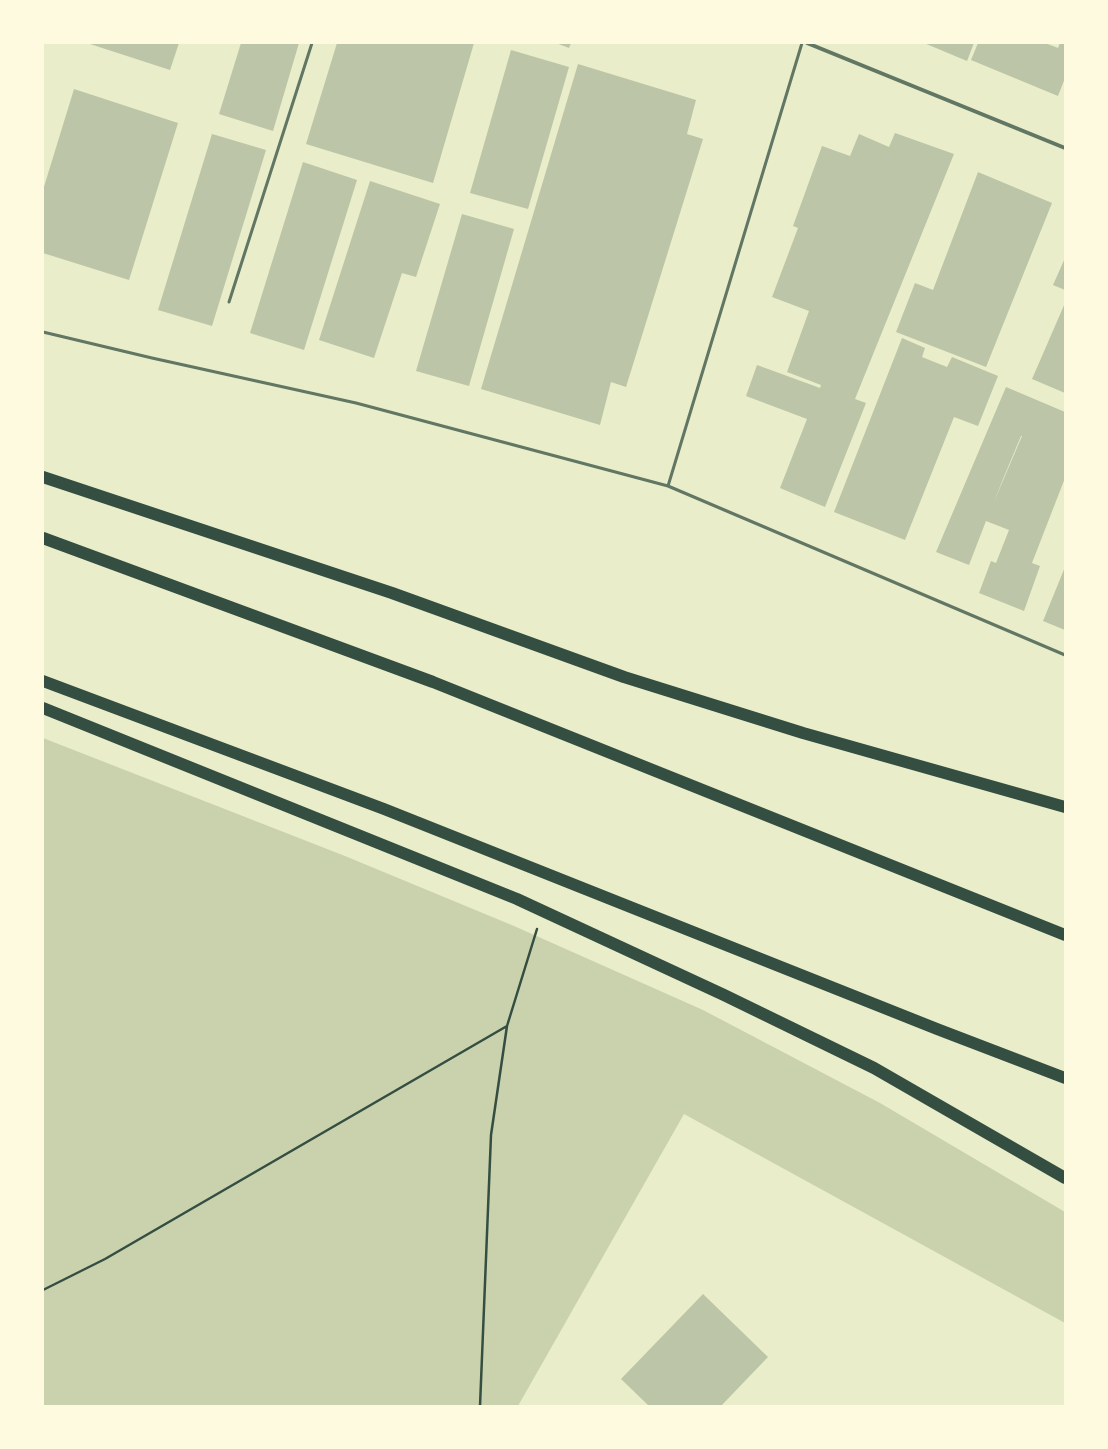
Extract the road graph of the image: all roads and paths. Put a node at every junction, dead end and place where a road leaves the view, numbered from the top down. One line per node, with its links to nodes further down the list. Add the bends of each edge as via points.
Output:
1 (312, 43): 5 (lane)
2 (802, 43): 8 (lane)
3 (807, 43): 4 (street)
4 (1065, 148)
5 (229, 302)
6 (43, 332): 8 (lane, via 356,403)
7 (43, 477): 13 (highway, via 392,593 624,677 803,734)
8 (668, 486): 10 (lane)
9 (43, 538): 15 (highway, via 433,682)
10 (1065, 655)
11 (43, 681): 17 (highway, via 384,809)
12 (43, 708): 14 (highway)
13 (1065, 807)
14 (542, 911): 16 (path); 18 (highway, via 874,1068)
15 (1065, 935)
16 (507, 1026): 19 (path, via 105,1259); 20 (path, via 491,1135)
17 (1065, 1078)
18 (1065, 1178)
19 (43, 1290)
20 (480, 1406)

